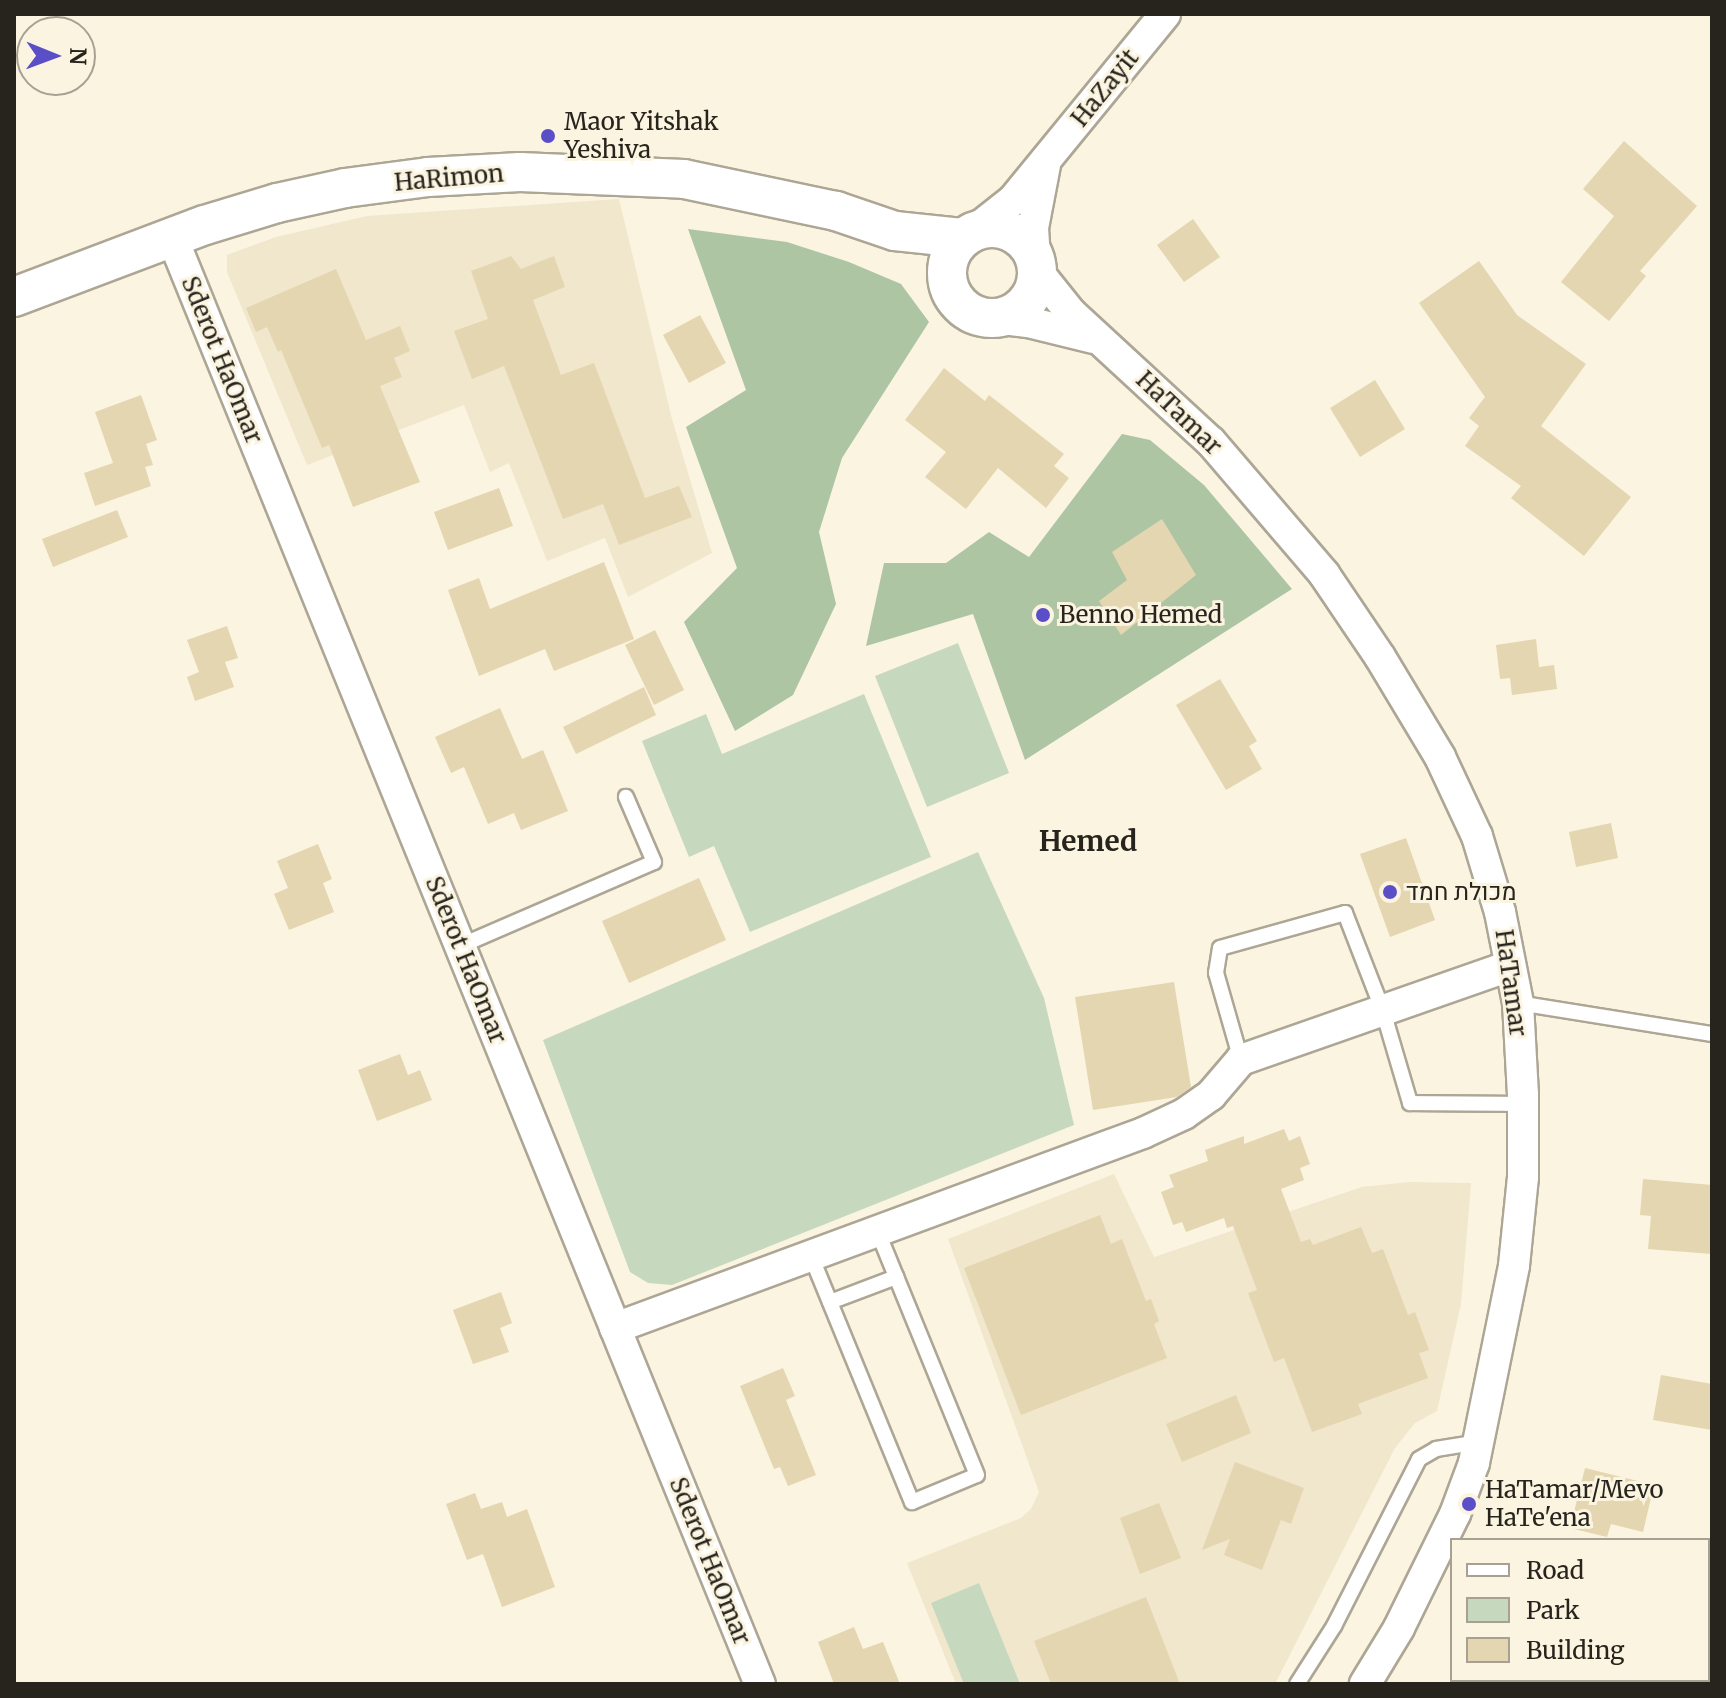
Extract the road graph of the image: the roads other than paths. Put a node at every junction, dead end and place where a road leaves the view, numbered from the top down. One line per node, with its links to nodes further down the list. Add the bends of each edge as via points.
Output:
1 (1165, 14): 2 (street, HaZayit)
2 (1046, 163): 4 (street, HaZayit, via 1013,200); 6 (street, HaZayit, via 1033,228)
3 (895, 231): 4 (street, HaRimon); 5 (street, HaRimon, via 758,191 684,179 520,172 345,188 277,203); 7 (street, HaRimon)
4 (969, 234): 6 (street, via 989,227 1017,234); 7 (street, via 953,249)
5 (172, 237): 8 (street, HaRimon); 12 (street, Sderot HaOmar)
6 (1036, 265): 9 (street, via 1028,301 1016,312); 10 (street, HaTamar)
7 (946, 276): 9 (street, via 958,304 971,314)
8 (14, 297)
9 (994, 318): 10 (street, HaTamar)
10 (1098, 340): 13 (street, HaTamar, via 1183,413 1262,498 1324,574 1380,657 1440,757 1477,836)
11 (626, 797): 12 (lane, via 654,862)
12 (460, 946): 23 (street, Sderot HaOmar)
13 (1510, 966): 14 (street, HaTamar); 15 (street)
14 (1518, 1003): 16 (lane); 18 (street, HaTamar)
15 (1383, 1011): 17 (street); 17 (lane, via 1345,913 1220,948 1216,973); 18 (lane, via 1410,1103)
16 (1712, 1034)
17 (1241, 1060): 19 (street, via 1211,1095 1157,1127)
18 (1523, 1104): 24 (street, HaTamar, via 1523,1177 1514,1266)
19 (878, 1232): 20 (street); 21 (lane)
20 (811, 1256): 22 (lane); 23 (street)
21 (896, 1277): 22 (lane); 22 (lane, via 977,1475 912,1502)
22 (830, 1302)
23 (615, 1328): 26 (street, Sderot HaOmar)
24 (1479, 1442): 25 (street, HaTamar); 27 (lane, via 1436,1449 1419,1459 1334,1626)
25 (1440, 1572): 28 (street, HaTamar)
26 (760, 1684)
27 (1297, 1684)
28 (1365, 1684)

